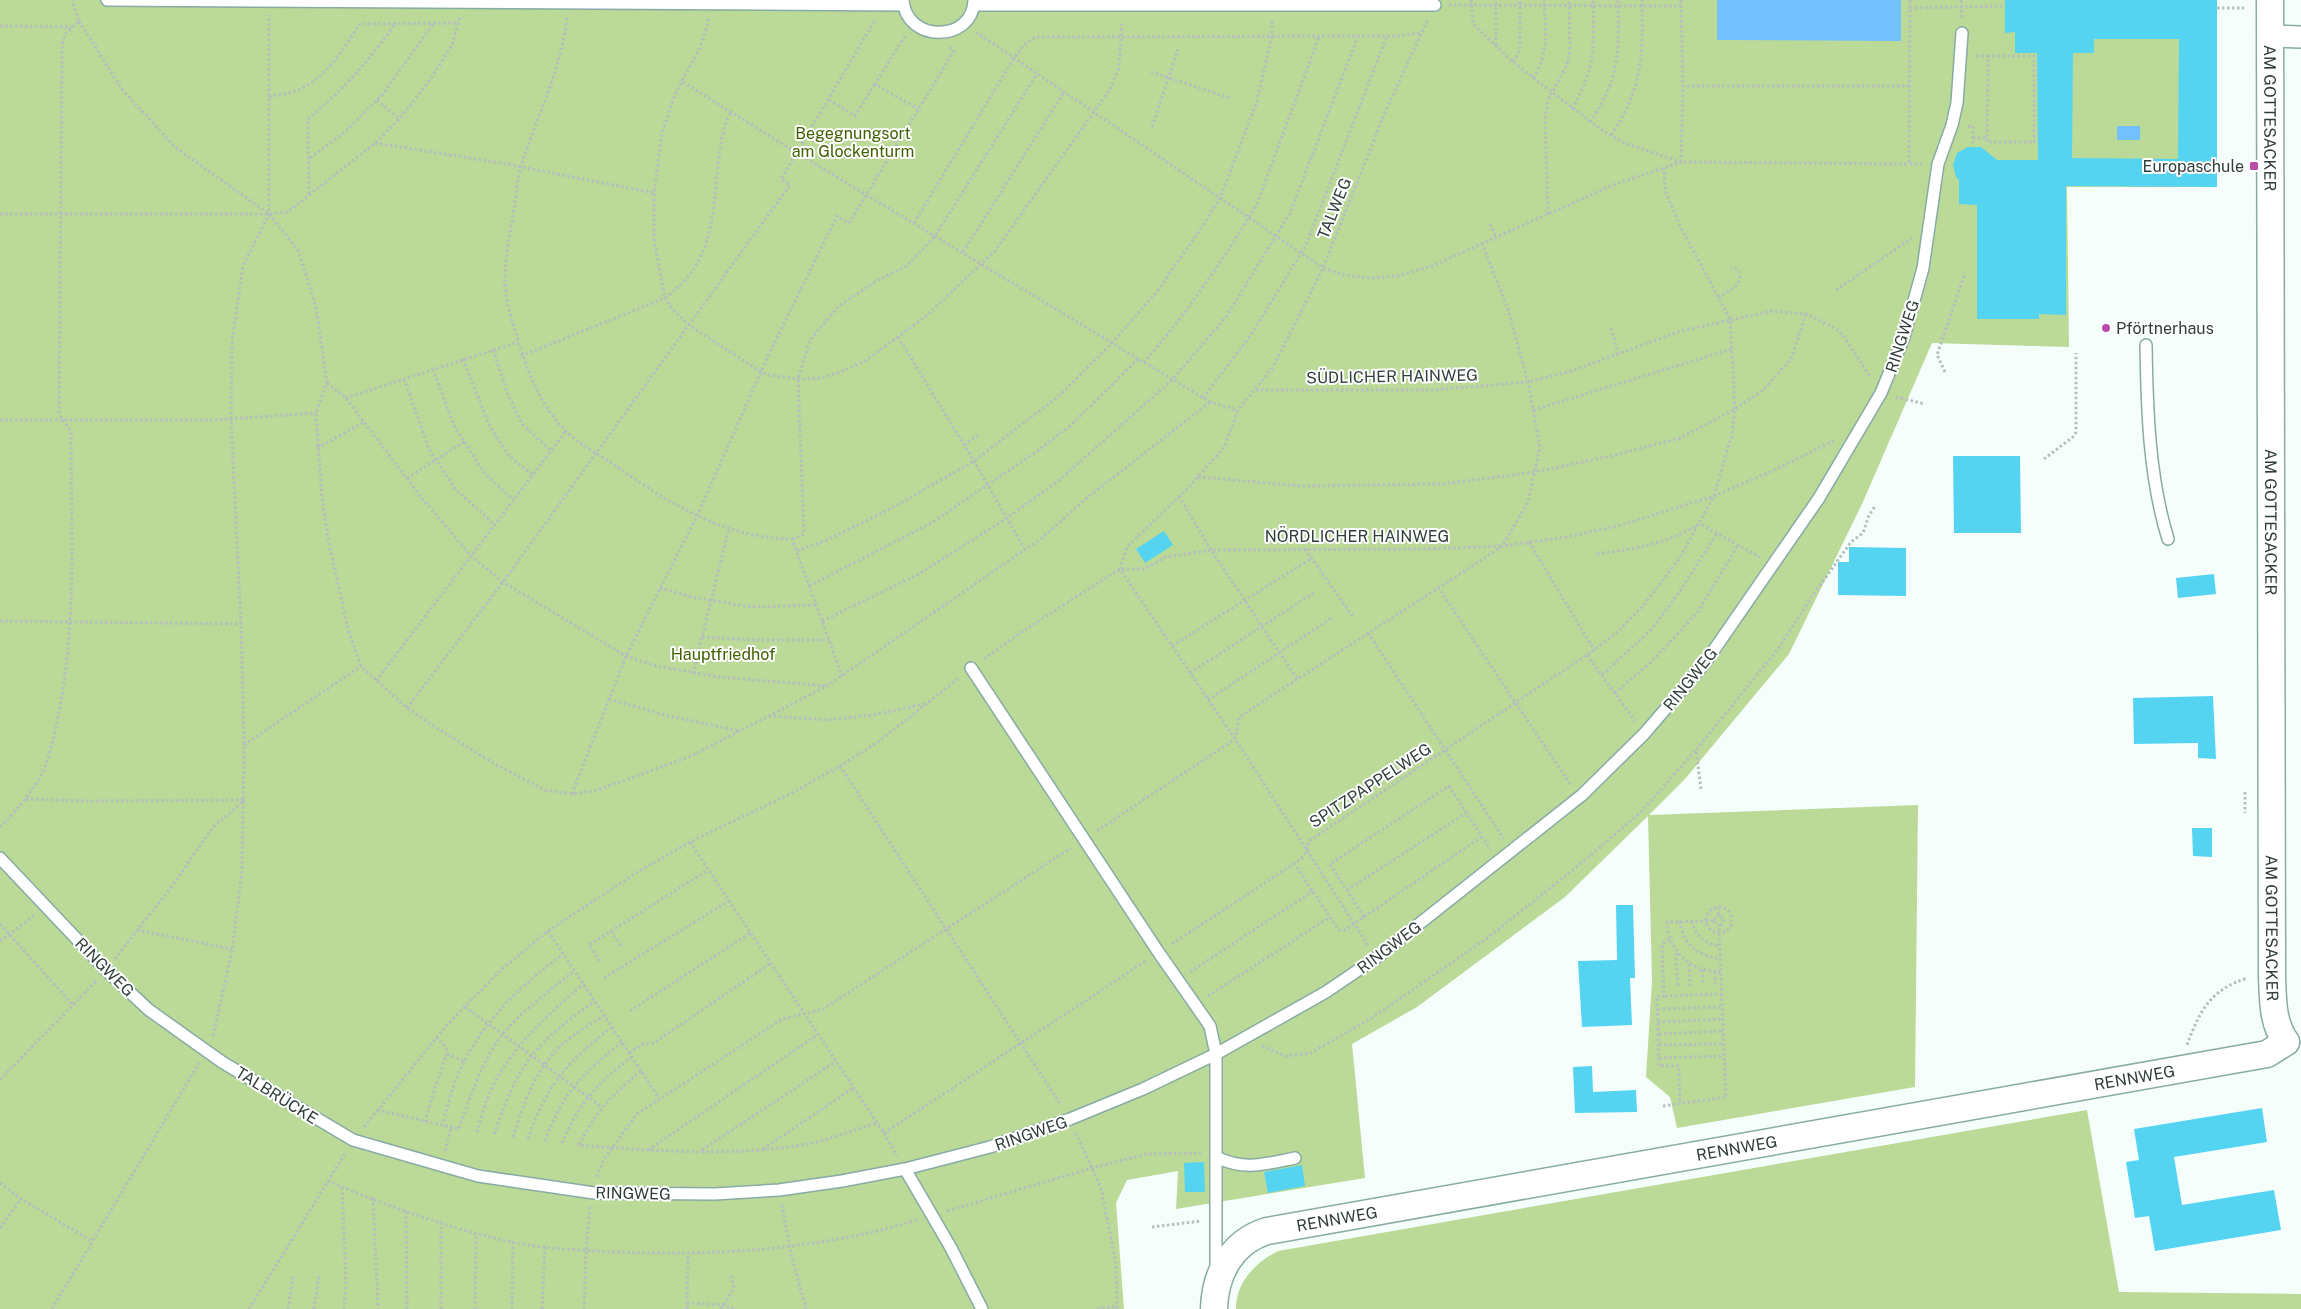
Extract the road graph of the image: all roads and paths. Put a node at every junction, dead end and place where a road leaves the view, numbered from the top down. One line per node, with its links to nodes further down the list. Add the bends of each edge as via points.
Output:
1 (72, 0): 37 (path)
2 (107, 0): 15 (lane)
3 (1471, 0): 23 (path)
4 (1496, 0): 24 (path)
5 (1520, 0): 25 (path)
6 (1544, 0): 26 (path)
7 (1569, 0): 27 (path)
8 (1594, 0): 28 (path)
9 (1618, 0): 29 (path)
10 (1642, 0): 30 (path)
11 (1681, 0): 31 (path)
12 (1910, 0): 34 (path)
13 (1961, 0): 33 (path)
14 (2270, 0): 51 (street, AM GOTTESACKER)
15 (269, 1): 18 (lane); 71 (path)
16 (903, 2): 21 (lane); 38 (lane)
17 (974, 2): 22 (lane); 42 (lane)
18 (465, 3): 19 (lane); 39 (path)
19 (568, 3): 20 (lane); 91 (path, via 561,57)
20 (711, 3): 21 (lane); 65 (path, via 708,27)
21 (884, 4): 74 (path)
22 (1435, 5): 23 (path); 46 (path, TALWEG)
23 (1471, 5): 24 (path); 54 (path, via 1473,24)
24 (1496, 5): 25 (path); 54 (path)
25 (1520, 6): 26 (path); 60 (path, via 1520,50)
26 (1544, 6): 27 (path); 64 (path, via 1545,52 1542,65)
27 (1569, 6): 28 (path); 70 (path, via 1570,51 1567,65)
28 (1594, 6): 29 (path); 75 (path, via 1591,70)
29 (1618, 6): 30 (path); 80 (path, via 1617,64 1609,92)
30 (1642, 6): 31 (path); 82 (path, via 1640,73 1626,114)
31 (1681, 6): 67 (path)
32 (2005, 6): 33 (path)
33 (1961, 7): 34 (path)
34 (1910, 8): 68 (path)
35 (2217, 8): 36 (path)
36 (2244, 8)
37 (79, 21): 44 (path); 99 (path, via 121,88 175,148)
38 (913, 22): 42 (lane, via 930,32 942,33); 66 (path)
39 (458, 23): 41 (path); 79 (path, via 452,46)
40 (395, 24): 41 (path); 71 (path, via 360,24 332,64 311,82 294,92); 87 (path, via 367,63 308,119)
41 (434, 24): 73 (path)
42 (963, 24): 59 (path)
43 (0, 26): 44 (path)
44 (72, 27): 98 (path, via 65,34 62,45)
45 (1962, 32): 57 (lane, RINGWEG)
46 (1421, 33): 50 (path); 112 (path, TALWEG, via 1386,110)
47 (1122, 36): 52 (path); 59 (path, via 1036,37 1026,43); 78 (path, via 1119,68)
48 (1319, 36): 49 (path); 52 (path); 101 (path, via 1260,198)
49 (1358, 36): 50 (path); 105 (path, via 1290,213)
50 (1387, 36): 110 (path)
51 (2271, 36): 53 (street); 335 (street, AM GOTTESACKER, via 2272,976 2277,1030)
52 (1272, 37): 96 (path, via 1256,104)
53 (2301, 37)
54 (1496, 46): 60 (path)
55 (1178, 49): 63 (path)
56 (954, 51): 76 (path)
57 (1960, 56): 58 (path); 143 (lane, RINGWEG, via 1957,103 1938,164 1923,268 1904,337)
58 (1988, 56): 84 (path); 84 (path, via 2034,56 2034,142 1987,142)
59 (1014, 58): 62 (path); 102 (path)
60 (1513, 62): 64 (path)
61 (1151, 72): 63 (path)
62 (1037, 74): 69 (path); 106 (path)
63 (1168, 78): 72 (path); 81 (path)
64 (1533, 78): 70 (path)
65 (683, 82): 77 (path); 93 (path, via 676,92 662,133)
66 (874, 84): 74 (path, via 855,116); 76 (path)
67 (1683, 86): 68 (path); 88 (path)
68 (1910, 86): 89 (path)
69 (1064, 92): 78 (path); 109 (path)
70 (1552, 94): 75 (path); 100 (path, via 1545,117)
71 (269, 97): 99 (path)
72 (1230, 98)
73 (377, 100): 79 (path); 87 (path, via 345,132)
74 (829, 100): 86 (path)
75 (1572, 108): 80 (path)
76 (918, 110): 95 (path)
77 (731, 112): 86 (path); 117 (path, via 724,124 712,220 705,248 692,274)
78 (1094, 113): 96 (path); 111 (path)
79 (399, 119): 85 (path)
80 (1590, 122): 82 (path)
81 (1152, 127)
82 (1611, 135): 88 (path, via 1624,143)
83 (1973, 138): 84 (path)
84 (1987, 138)
85 (375, 143): 91 (path); 94 (path)
86 (797, 153): 95 (path); 120 (path, via 781,179 790,185)
87 (309, 159): 94 (path)
88 (1681, 162): 89 (path); 92 (path)
89 (1909, 164): 90 (path)
90 (1920, 164)
91 (521, 167): 93 (path); 123 (path, via 505,286)
92 (1664, 168): 100 (path, via 1613,185); 116 (path, via 1665,190 1680,226)
93 (654, 193): 117 (path, via 654,240)
94 (309, 195): 99 (path, via 288,212)
95 (866, 195): 102 (path); 135 (path, via 849,223 837,216)
96 (1220, 198): 101 (path); 124 (path, via 1155,294)
97 (0, 214): 98 (path)
98 (61, 214): 99 (path); 154 (path, via 59,414)
99 (269, 214): 141 (path, via 298,250 316,307); 152 (path, via 243,266 232,341)
100 (1548, 214): 107 (path)
101 (1249, 218): 105 (path); 133 (path, via 1186,311)
102 (914, 223): 106 (path)
103 (1490, 224): 107 (path)
104 (1920, 233): 115 (path)
105 (1275, 235): 110 (path); 139 (path, via 1226,317)
106 (935, 236): 109 (path); 138 (path, via 907,266 876,281 839,306 810,340)
107 (1496, 237): 108 (path)
108 (1482, 243): 112 (path, via 1432,266 1397,276 1369,278); 140 (path, via 1508,309)
109 (962, 252): 111 (path)
110 (1301, 253): 112 (path); 145 (path, via 1251,335)
111 (983, 264): 122 (path); 124 (path)
112 (1323, 268): 142 (path, TALWEG, via 1273,367)
113 (1731, 268): 116 (path, via 1740,273 1738,285)
114 (1965, 273): 136 (path, via 1937,355)
115 (1836, 290)
116 (1718, 297): 119 (path)
117 (664, 298): 120 (path); 130 (path)
118 (1806, 314): 119 (path, SÜDLICHER HAINWEG, via 1772,311); 143 (path, via 1843,335); 148 (path, via 1791,358 1762,391)
119 (1730, 319): 126 (path, SPITZPAPPELWEG); 128 (path, SÜDLICHER HAINWEG, via 1681,331)
120 (689, 325): 135 (path); 163 (path)
121 (1612, 328): 128 (path)
122 (898, 337): 138 (path, via 865,360 840,372 821,378); 160 (path)
123 (518, 342): 127 (path); 130 (path)
124 (1112, 343): 132 (path); 166 (path, via 1059,396)
125 (2146, 345): 183 (lane, via 2146,405 2156,494)
126 (1732, 349): 148 (path, SPITZPAPPELWEG); 150 (path)
127 (493, 350): 131 (path); 162 (path, via 522,424)
128 (1618, 353): 140 (path, SÜDLICHER HAINWEG, via 1556,376)
129 (2076, 353): 164 (path, via 2076,432)
130 (521, 356): 157 (path, via 534,387)
131 (463, 359): 134 (path); 168 (path, via 490,427 509,456)
132 (1138, 359): 133 (path); 171 (path, via 1070,426)
133 (1144, 363): 139 (path)
134 (433, 369): 137 (path); 159 (path, via 454,426)
135 (761, 372): 138 (path); 176 (path)
136 (1945, 372)
137 (404, 379): 144 (path); 165 (path)
138 (798, 379): 182 (path, via 804,534)
139 (1172, 380): 145 (path); 177 (path, via 1062,478)
140 (1528, 382): 142 (path, SÜDLICHER HAINWEG, via 1432,390); 150 (path)
141 (327, 383): 144 (path); 151 (path)
142 (1256, 390): 149 (path, TALWEG)
143 (1881, 394): 147 (path); 156 (lane, RINGWEG)
144 (346, 398): 155 (path)
145 (1203, 398): 146 (path)
146 (1210, 402): 149 (path); 187 (path, via 1087,498 1042,538)
147 (1925, 404)
148 (1735, 408): 167 (path, via 1680,438); 173 (path, SPITZPAPPELWEG, via 1732,434)
149 (1238, 410): 169 (path, via 1225,446)
150 (1533, 410): 167 (path, via 1540,447)
151 (316, 414): 152 (path); 161 (path)
152 (231, 419): 154 (path); 209 (path)
153 (0, 420): 154 (path)
154 (64, 420): 208 (path, via 71,432)
155 (364, 422): 161 (path); 170 (path)
156 (1860, 430): 173 (path, NÖRDLICHER HAINWEG); 194 (lane, RINGWEG)
157 (566, 431): 162 (path); 163 (path)
158 (979, 434): 160 (path)
159 (464, 442): 165 (path); 174 (path, via 485,474)
160 (964, 445): 166 (path)
161 (317, 448): 219 (path, via 330,544 348,628)
162 (551, 451): 168 (path)
163 (598, 453): 176 (path, via 653,492); 196 (path)
164 (2044, 459)
165 (436, 460): 170 (path); 179 (path, via 456,490)
166 (974, 461): 171 (path); 190 (path, via 892,508 827,540)
167 (1535, 472): 169 (path, via 1443,484 1310,486); 186 (path, via 1528,502)
168 (533, 475): 174 (path)
169 (1197, 477): 172 (path)
170 (407, 478): 192 (path)
171 (987, 485): 177 (path); 197 (path, via 933,522)
172 (1179, 496): 189 (path); 195 (path, via 1127,547)
173 (1714, 496): 178 (path, SPITZPAPPELWEG); 184 (path, NÖRDLICHER HAINWEG, via 1620,525)
174 (514, 500): 179 (path)
175 (1876, 505): 239 (path, via 1868,515 1863,533 1851,542 1778,649)
176 (697, 516): 180 (path); 199 (path)
177 (1007, 518): 187 (path); 207 (path, via 919,574)
178 (1700, 524): 181 (path); 191 (path, via 1647,547); 215 (path, SPITZPAPPELWEG, via 1679,559 1643,606)
179 (495, 525): 192 (path)
180 (729, 528): 182 (path, via 766,538); 201 (path)
181 (1717, 533): 185 (path); 223 (path, via 1651,630)
182 (792, 539): 190 (path)
183 (2168, 539)
184 (1529, 542): 186 (path, NÖRDLICHER HAINWEG); 215 (path)
185 (1738, 545): 194 (path); 228 (path, via 1697,613 1651,662)
186 (1503, 546): 188 (path, NÖRDLICHER HAINWEG); 198 (path)
187 (1024, 548): 224 (path)
188 (1306, 549): 189 (path, NÖRDLICHER HAINWEG); 193 (path)
189 (1212, 550): 195 (path, NÖRDLICHER HAINWEG, via 1166,557 1144,569); 202 (path)
190 (796, 551): 197 (path)
191 (1597, 554)
192 (471, 556): 196 (path); 226 (path)
193 (1312, 558): 202 (path); 205 (path)
194 (1774, 564): 236 (lane, RINGWEG, via 1706,663)
195 (1120, 569): 214 (path); 220 (path, via 1023,630)
196 (503, 582): 218 (path); 233 (path)
197 (809, 586): 203 (path)
198 (1438, 587): 211 (path); 232 (path)
199 (660, 588): 201 (path); 218 (path)
200 (1315, 592): 210 (path)
201 (710, 600): 203 (path, via 751,607); 212 (path)
202 (1245, 601): 210 (path); 214 (path)
203 (816, 605): 207 (path)
204 (1333, 617): 216 (path)
205 (1353, 617)
206 (0, 621): 208 (path)
207 (822, 621): 213 (path)
208 (71, 622): 209 (path); 246 (path, via 66,676 51,751)
209 (241, 624): 238 (path)
210 (1262, 627): 216 (path); 221 (path)
211 (1368, 633): 225 (path); 240 (path)
212 (702, 637): 213 (path); 222 (path)
213 (829, 640): 224 (path)
214 (1172, 646): 221 (path)
215 (1594, 650): 217 (path, SPITZPAPPELWEG)
216 (1280, 653): 225 (path); 230 (path)
217 (1588, 655): 223 (path); 232 (path, SPITZPAPPELWEG)
218 (626, 656): 222 (path); 229 (path)
219 (361, 666): 226 (path); 238 (path)
220 (971, 668): 231 (path); 252 (lane)
221 (1190, 673): 230 (path)
222 (693, 674): 227 (path)
223 (1602, 675): 228 (path)
224 (842, 676): 227 (path)
225 (1297, 679): 237 (path, via 1239,717)
226 (376, 681): 233 (path)
227 (828, 686): 234 (path)
228 (1615, 693): 236 (path)
229 (609, 699): 235 (path); 244 (path)
230 (1208, 700): 237 (path)
231 (926, 703): 234 (path, via 873,715 828,720); 241 (path, via 878,742)
232 (1517, 704): 240 (path, SPITZPAPPELWEG); 245 (path)
233 (407, 708): 244 (path, via 493,763 545,790)
234 (769, 716): 235 (path)
235 (740, 731): 244 (path, via 691,756 593,791)
236 (1644, 734): 245 (lane, RINGWEG)
237 (1235, 739): 252 (path); 254 (path)
238 (244, 745): 247 (path)
239 (1696, 750): 242 (path); 330 (path, via 1641,812 1585,860 1490,936 1375,1016 1311,1052 1296,1056 1286,1056)
240 (1445, 751): 254 (path, SPITZPAPPELWEG, via 1309,841); 255 (path)
241 (840, 766): 253 (path); 277 (path)
242 (1701, 789)
243 (2245, 792): 249 (path)
244 (572, 794)
245 (1579, 797): 255 (lane, RINGWEG)
246 (26, 799): 247 (path); 250 (path)
247 (245, 800): 278 (path, via 213,827); 288 (path, via 242,871)
248 (1466, 813): 251 (path); 260 (path); 260 (path, via 1449,786 1330,864)
249 (2245, 814)
250 (0, 827)
251 (1482, 837): 257 (path); 266 (path)
252 (1085, 839): 277 (path); 290 (lane)
253 (690, 842): 259 (path); 279 (path, via 638,871)
254 (1307, 850): 258 (path); 274 (path)
255 (1512, 852): 257 (lane, RINGWEG)
256 (0, 858): 263 (lane, RINGWEG)
257 (1498, 862): 292 (lane, RINGWEG)
258 (1294, 863): 261 (path); 290 (path)
259 (708, 870): 262 (path); 280 (path)
260 (1346, 890): 266 (path)
261 (1312, 891): 267 (path); 304 (path)
262 (730, 901): 281 (path); 302 (path)
263 (46, 906): 283 (path); 297 (lane, RINGWEG)
264 (1718, 908): 265 (path); 269 (path, via 1729,912); 272 (path, via 1708,912)
265 (1719, 915): 268 (path); 273 (path)
266 (1364, 916): 274 (path)
267 (1330, 917): 274 (path, via 1339,930 1345,930); 314 (path)
268 (1724, 919): 269 (path); 276 (path)
269 (1732, 919): 282 (path, via 1729,928)
270 (1680, 921): 271 (path); 284 (path, via 1667,922); 293 (path, via 1690,947)
271 (1692, 921): 272 (path); 286 (path, via 1697,935 1709,944)
272 (1706, 921): 273 (path); 282 (path, via 1711,930)
273 (1712, 921): 276 (path)
274 (1354, 923): 292 (path)
275 (0, 924): 283 (path)
276 (1719, 926): 282 (path)
277 (946, 929): 319 (path, via 822,1009); 332 (path)
278 (137, 930): 288 (path); 297 (path)
279 (548, 931): 291 (path); 315 (path)
280 (611, 931): 287 (path); 294 (path, via 589,945)
281 (750, 933): 295 (path); 318 (path)
282 (1719, 933): 286 (path)
283 (9, 934): 285 (path); 313 (path)
284 (1669, 939): 289 (path); 311 (path, via 1662,944)
285 (0, 940)
286 (1719, 946): 293 (path)
287 (622, 948)
288 (232, 949): 338 (path)
289 (1676, 951): 296 (path); 309 (path)
290 (1159, 953): 304 (lane); 332 (path)
291 (563, 954): 299 (path); 323 (path, via 525,983)
292 (1376, 958): 330 (lane, RINGWEG, via 1326,992)
293 (1719, 959): 301 (path)
294 (600, 961)
295 (771, 963): 319 (path); 339 (path, via 654,1044 643,1044)
296 (1689, 964): 298 (path); 307 (path)
297 (106, 970): 313 (path); 338 (lane, RINGWEG, via 149,1010)
298 (1702, 970): 300 (path); 308 (path)
299 (574, 971): 305 (path); 326 (path, via 527,1009)
300 (1715, 972): 301 (path); 306 (path)
301 (1720, 972): 310 (path)
302 (604, 978)
303 (2249, 978): 337 (path, via 2228,984 2217,992 2207,1003)
304 (1178, 980): 314 (lane)
305 (583, 984): 312 (path); 336 (path, via 541,1021)
306 (1716, 985)
307 (1690, 986)
308 (1703, 986)
309 (1678, 987)
310 (1721, 994): 311 (path); 316 (path)
311 (1664, 996): 317 (path, via 1657,996)
312 (595, 1001): 320 (path); 342 (path, via 562,1024)
313 (73, 1004): 352 (path)
314 (1195, 1004): 341 (lane, via 1210,1026)
315 (465, 1007): 323 (path); 329 (path)
316 (1722, 1007): 317 (path); 321 (path)
317 (1658, 1009): 322 (path)
318 (630, 1011)
319 (804, 1014): 328 (path); 356 (path, via 782,1019)
320 (604, 1016): 324 (path); 349 (path, via 565,1043)
321 (1722, 1019): 322 (path); 325 (path)
322 (1658, 1022): 327 (path)
323 (488, 1023): 326 (path); 347 (path)
324 (612, 1027): 331 (path); 351 (path, via 580,1052)
325 (1723, 1031): 327 (path); 333 (path)
326 (503, 1034): 336 (path); 365 (path, via 473,1086 459,1130)
327 (1659, 1034): 334 (path)
328 (817, 1035): 348 (path); 376 (path)
329 (436, 1037): 340 (path, via 446,1047); 360 (path)
330 (1243, 1039): 341 (lane, RINGWEG)
331 (622, 1042): 339 (path); 353 (path, via 588,1069)
332 (1020, 1043): 361 (path); 368 (path)
333 (1723, 1044): 334 (path); 343 (path)
334 (1659, 1045): 345 (path)
335 (2294, 1045): 407 (street, RENNWEG, via 2267,1054 1267,1231 1254,1235 1232,1254 1222,1268)
336 (519, 1046): 342 (path); 367 (path, via 491,1088)
337 (2185, 1048)
338 (209, 1053): 346 (lane, RINGWEG); 398 (path, via 195,1069)
339 (629, 1053): 344 (path)
340 (447, 1054): 347 (path); 362 (path)
341 (1216, 1054): 361 (lane, RINGWEG); 379 (lane)
342 (532, 1055): 349 (path); 369 (path, via 512,1088)
343 (1724, 1056): 345 (path); 357 (path, via 1726,1097)
344 (632, 1057): 350 (path); 355 (path, via 605,1077)
345 (1659, 1058): 357 (path, via 1659,1066 1679,1066)
346 (222, 1062): 366 (lane, TALBRÜCKE)
347 (466, 1062): 364 (path, via 458,1075)
348 (835, 1062): 354 (path); 377 (path)
349 (545, 1065): 351 (path); 370 (path, via 523,1103)
350 (641, 1071): 356 (path); 359 (path)
351 (558, 1075): 353 (path); 371 (path, via 538,1110)
352 (0, 1080)
353 (573, 1086): 355 (path); 373 (path, via 554,1117)
354 (853, 1088): 363 (path); 378 (path)
355 (588, 1096): 359 (path); 374 (path)
356 (659, 1098): 375 (path, via 637,1114)
357 (1680, 1104): 358 (path)
358 (1664, 1106)
359 (602, 1107): 375 (path, via 579,1145)
360 (377, 1110): 362 (path); 372 (path)
361 (1070, 1119): 382 (lane, RINGWEG, via 990,1148); 383 (path)
362 (426, 1122): 364 (path)
363 (877, 1122): 368 (path); 378 (path, via 809,1144)
364 (442, 1126): 365 (path)
365 (451, 1128): 380 (path)
366 (331, 1129): 372 (lane, RINGWEG)
367 (476, 1132)
368 (884, 1133): 382 (path)
369 (494, 1134)
370 (513, 1137)
371 (528, 1139)
372 (353, 1140): 384 (path); 388 (lane, RINGWEG, via 478,1176)
373 (546, 1142)
374 (562, 1143)
375 (612, 1148): 376 (path); 388 (path, via 598,1174)
376 (648, 1150): 377 (path)
377 (701, 1150): 378 (path)
378 (761, 1150)
379 (1216, 1154): 381 (lane, via 1233,1165 1249,1166); 383 (path, via 1147,1154); 393 (lane)
380 (444, 1158)
381 (1295, 1158)
382 (905, 1168): 387 (lane, RINGWEG); 392 (lane)
383 (1092, 1168): 392 (path); 410 (path, via 1101,1188 1116,1264)
384 (328, 1181): 386 (path); 412 (path)
385 (0, 1183): 390 (path)
386 (342, 1187): 389 (path); 415 (path)
387 (779, 1190): 388 (lane, RINGWEG, via 715,1194); 401 (path)
388 (594, 1193): 402 (path)
389 (373, 1198): 391 (path); 416 (path)
390 (21, 1199): 396 (path); 398 (path)
391 (406, 1211): 394 (path); 417 (path)
392 (932, 1216): 401 (path, via 876,1233); 427 (lane)
393 (1216, 1218): 395 (path); 407 (lane)
394 (441, 1224): 397 (path); 418 (path)
395 (1152, 1227)
396 (0, 1228)
397 (476, 1232): 399 (path); 419 (path)
398 (92, 1241): 411 (path)
399 (513, 1242): 400 (path); 420 (path)
400 (545, 1246): 402 (path); 421 (path)
401 (790, 1248): 403 (path); 426 (path)
402 (586, 1250): 403 (path); 422 (path)
403 (688, 1253): 408 (path)
404 (319, 1275): 414 (path)
405 (731, 1275): 409 (path, via 734,1289)
406 (293, 1276): 413 (path)
407 (1215, 1298)
408 (687, 1303): 409 (path); 423 (path)
409 (724, 1305): 424 (path); 425 (path)
410 (1117, 1307): 428 (path)
411 (52, 1309)
412 (249, 1309)
413 (288, 1309)
414 (314, 1309)
415 (344, 1309)
416 (378, 1309)
417 (407, 1309)
418 (441, 1309)
419 (476, 1309)
420 (512, 1309)
421 (542, 1309)
422 (584, 1309)
423 (687, 1309)
424 (721, 1309)
425 (734, 1309)
426 (806, 1309)
427 (982, 1309)
428 (1096, 1309)

